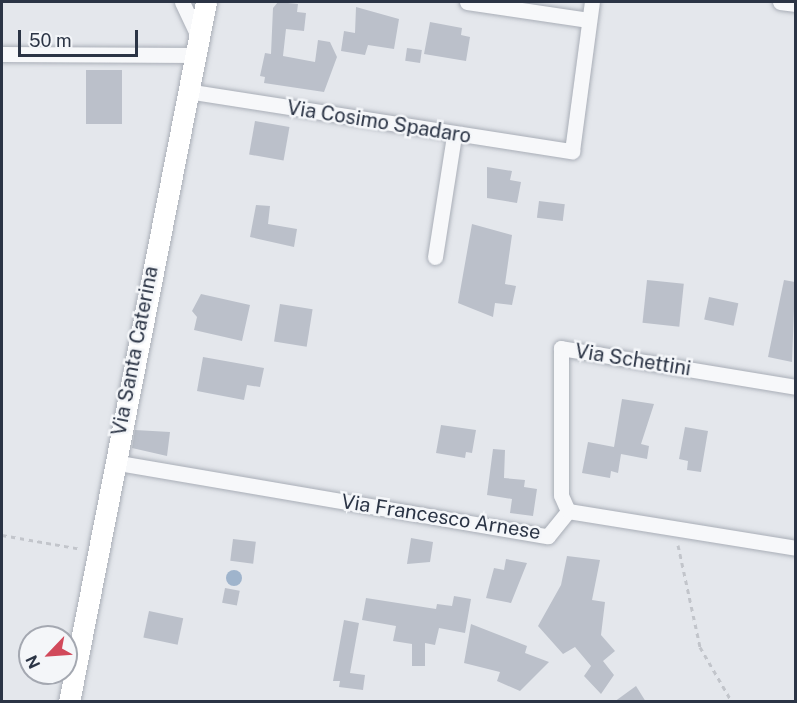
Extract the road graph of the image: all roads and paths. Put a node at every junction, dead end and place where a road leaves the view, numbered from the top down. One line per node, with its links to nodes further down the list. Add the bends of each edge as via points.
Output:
1 (182, 2): 8 (street)
2 (206, 2): 8 (street, Via Santa Caterina)
3 (467, 2): 7 (street)
4 (592, 2): 7 (street)
5 (780, 2): 6 (street)
6 (795, 4)
7 (589, 20): 11 (street, Via Cosimo Spadaro, via 572,151)
8 (198, 47): 9 (street); 10 (street, Via Santa Caterina)
9 (2, 54)
10 (187, 91): 11 (street, Via Cosimo Spadaro); 14 (street, Via Santa Caterina)
11 (454, 135): 12 (street)
12 (435, 257)
13 (795, 387): 15 (street, Via Schettini, via 561,348 561,495)
14 (113, 462): 15 (street, Via Francesco Arnese, via 548,536); 19 (street, Via Santa Caterina)
15 (568, 511): 16 (street, Via Francesco Arnese)
16 (673, 526): 18 (street, Via Francesco Arnese); 21 (path, via 700,647)
17 (2, 535): 19 (path)
18 (795, 548)
19 (95, 551): 20 (street, Via Santa Caterina)
20 (69, 702)
21 (732, 702)

